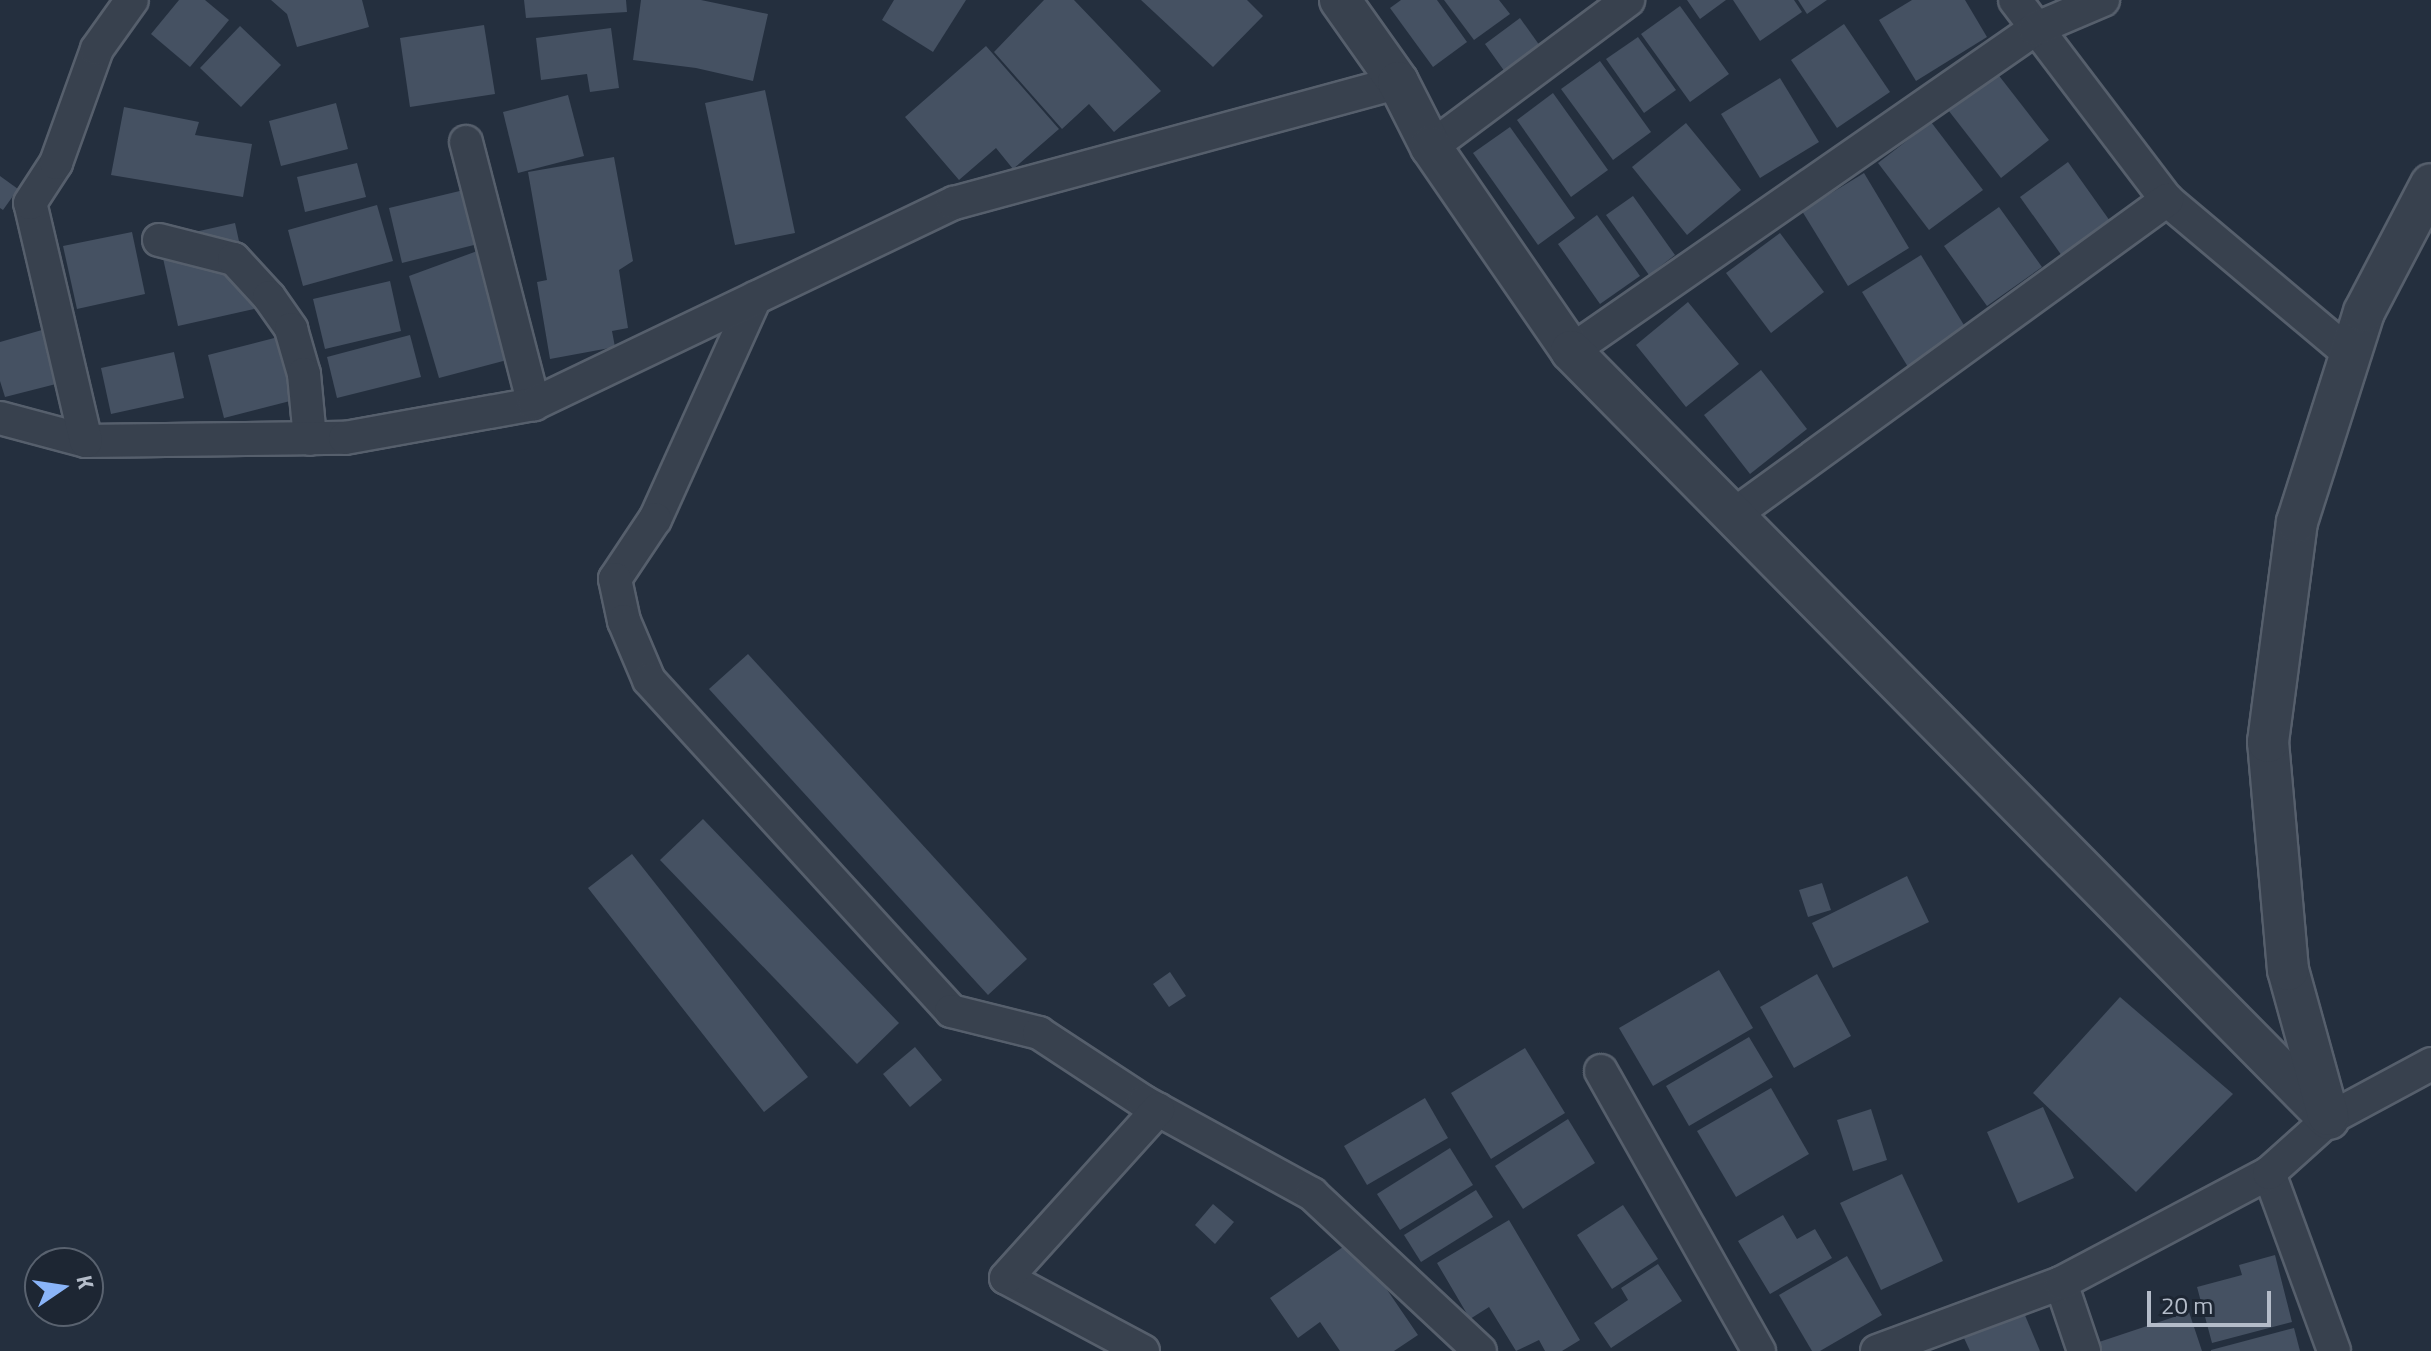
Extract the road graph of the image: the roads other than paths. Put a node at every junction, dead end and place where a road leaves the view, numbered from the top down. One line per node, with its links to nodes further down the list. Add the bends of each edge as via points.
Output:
1 (132, 0): 19 (street, via 97,49 56,163 30,203)
2 (1340, 0): 7 (street)
3 (1628, 0): 9 (street)
4 (2015, 0): 6 (street)
5 (2103, 0): 6 (street)
6 (2035, 29): 11 (street); 14 (street)
7 (1398, 82): 9 (street); 13 (street, via 954,203)
8 (466, 142): 16 (street)
9 (1431, 147): 14 (street)
10 (2431, 184): 15 (street, via 2364,312)
11 (2167, 200): 15 (street); 20 (street)
12 (159, 240): 18 (street, via 234,259 269,297 291,329 304,374)
13 (755, 298): 16 (street); 23 (street, via 655,519 615,579 624,621 649,680 951,1011 1039,1033)
14 (1571, 351): 20 (street)
15 (2351, 355): 24 (street, via 2297,522 2268,742 2288,970)
16 (534, 404): 18 (street, via 345,438)
17 (0, 418): 19 (street)
18 (310, 439): 19 (street)
19 (86, 441)
20 (1732, 516): 24 (street)
21 (2431, 1064): 24 (street)
22 (1601, 1071): 29 (street)
23 (1158, 1110): 27 (street, via 1312,1194); 28 (street, via 1006,1278)
24 (2329, 1119): 25 (street)
25 (2269, 1173): 26 (street); 32 (street)
26 (2061, 1283): 30 (street); 31 (street)
27 (1460, 1346)
28 (1143, 1351)
29 (1759, 1351)
30 (1877, 1351)
31 (2084, 1351)
32 (2334, 1351)

